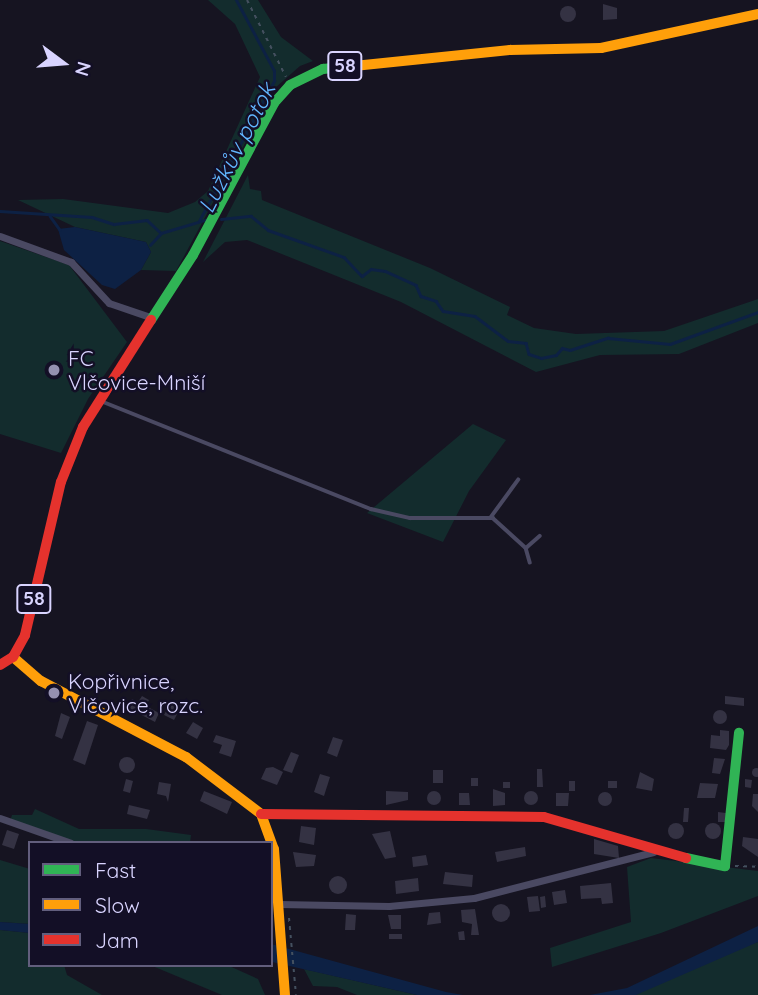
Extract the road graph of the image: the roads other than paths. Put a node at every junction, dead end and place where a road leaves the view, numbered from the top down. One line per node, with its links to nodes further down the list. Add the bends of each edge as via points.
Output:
1 (758, 14): 3 (main road, 58, via 601,47 510,50 323,69 290,85 274,103 193,255)
2 (0, 236): 3 (street, via 71,262 108,303)
3 (153, 318): 4 (main road, 58)
4 (99, 400): 6 (lane, via 371,509 410,518); 10 (main road, 58, via 61,482 25,635)
5 (518, 480): 6 (lane)
6 (491, 518): 8 (lane)
7 (540, 536): 8 (lane)
8 (526, 548): 9 (lane)
9 (530, 562)
10 (13, 657): 11 (main road); 13 (main road, via 41,681 186,757)
11 (0, 665)
12 (739, 733): 18 (main road, via 725,866)
13 (261, 814): 16 (main road); 18 (main road, via 544,817 624,837)
14 (0, 818): 15 (street)
15 (65, 841)
16 (271, 841)
17 (273, 846): 19 (main road)
18 (653, 852): 19 (street, via 474,898 389,906)
19 (282, 904): 20 (main road)
20 (285, 995)

